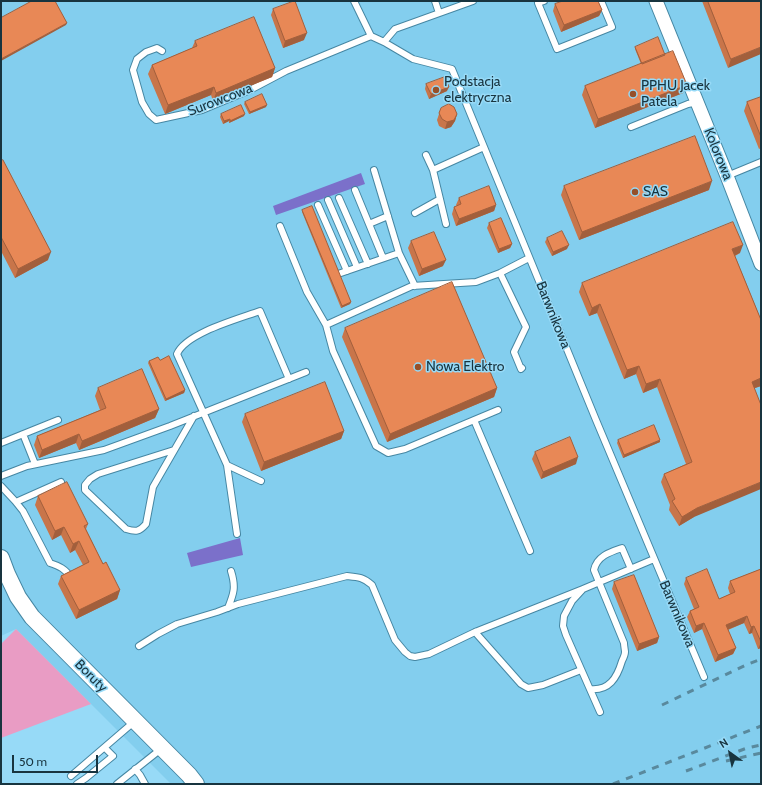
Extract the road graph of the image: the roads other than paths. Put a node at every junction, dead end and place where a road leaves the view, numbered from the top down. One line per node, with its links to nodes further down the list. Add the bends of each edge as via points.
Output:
1 (354, 1): 8 (lane)
2 (435, 1): 7 (lane)
3 (473, 1): 7 (lane)
4 (544, 1): 5 (lane, via 538,3 557,49 612,27)
5 (601, 1)
6 (656, 1): 11 (street, Kolorowa)
7 (439, 13): 9 (lane, via 395,29)
8 (371, 36): 9 (lane, Barwnikowa); 10 (lane, Surowcowa, via 286,71 250,90 202,110 156,120 142,102 133,70 137,59 146,52 157,48)
9 (384, 42): 13 (lane, Barwnikowa, via 413,59 452,70)
10 (162, 51)
11 (697, 102): 12 (lane); 18 (street, Kolorowa)
12 (631, 126)
13 (484, 147): 17 (lane); 36 (lane, Barwnikowa)
14 (426, 155): 17 (lane)
15 (761, 162): 18 (lane)
16 (374, 170): 25 (lane)
17 (433, 170): 21 (lane)
18 (727, 176): 38 (street, Kolorowa)
19 (355, 190): 28 (lane)
20 (339, 198): 26 (lane)
21 (440, 199): 24 (lane); 29 (lane)
22 (328, 200): 27 (lane)
23 (318, 206): 31 (lane)
24 (415, 213)
25 (388, 216): 28 (lane); 34 (lane)
26 (348, 217): 27 (lane); 32 (lane)
27 (338, 222): 31 (lane); 33 (lane)
28 (369, 224): 35 (lane)
29 (446, 224)
30 (280, 226): 44 (lane, via 307,292)
31 (328, 228): 41 (lane)
32 (357, 239): 33 (lane); 37 (lane)
33 (347, 243): 40 (lane)
34 (399, 253): 35 (lane); 43 (lane)
35 (383, 258): 37 (lane)
36 (530, 258): 42 (lane); 66 (lane, Barwnikowa)
37 (368, 264): 40 (lane)
38 (761, 264)
39 (335, 266): 41 (lane, via 339,277)
40 (357, 267): 41 (lane)
41 (347, 271)
42 (500, 273): 43 (lane, via 476,282); 45 (lane, via 526,327 514,352)
43 (415, 286): 44 (lane, via 353,310)
44 (326, 324): 52 (lane, via 333,351 376,446 388,453 405,449)
45 (522, 368)
46 (306, 372): 47 (lane)
47 (288, 379): 49 (lane); 49 (lane, via 260,311 224,324 186,343 177,354)
48 (498, 410): 52 (lane)
49 (203, 413): 50 (lane); 57 (lane)
50 (194, 416): 55 (lane); 56 (lane, via 104,450)
51 (58, 420): 53 (lane)
52 (474, 420): 64 (lane)
53 (23, 434): 54 (lane); 56 (lane)
54 (1, 443)
55 (174, 450): 55 (lane, via 98,474 90,479 85,490 126,529 139,531 146,524 153,488)
56 (36, 464): 58 (lane)
57 (227, 465): 59 (lane); 63 (lane)
58 (1, 476)
59 (261, 481)
60 (61, 482): 62 (lane)
61 (1, 486): 62 (lane)
62 (16, 502): 69 (lane, via 50,563 61,567)
63 (237, 534)
64 (530, 551)
65 (1, 558): 79 (street, Boruty, via 18,597 32,617)
66 (654, 558): 67 (lane); 76 (lane, Barwnikowa)
67 (631, 569): 70 (lane); 70 (lane, via 622,548 608,553 595,564 594,570)
68 (231, 571): 72 (lane, via 234,587)
69 (71, 578)
70 (599, 583): 71 (lane); 77 (lane, via 624,643 625,652 612,681 600,689)
71 (583, 589): 73 (lane); 75 (lane, via 572,601 564,616 563,626)
72 (228, 608): 73 (lane, via 347,576 359,577 372,585 395,640 410,656 429,654); 74 (lane, via 177,624)
73 (475, 632): 75 (lane, via 521,684 528,688)
74 (139, 646)
75 (581, 670): 77 (lane)
76 (704, 677)
77 (590, 689): 78 (lane)
78 (600, 712)
79 (136, 721): 80 (lane); 81 (street, Boruty)
80 (105, 748): 83 (lane); 84 (lane, via 113,756)
81 (162, 748): 82 (lane); 87 (street, Boruty)
82 (135, 769): 85 (lane); 86 (lane)
83 (71, 776)
84 (77, 784)
85 (117, 784)
86 (145, 784)
87 (196, 784)

